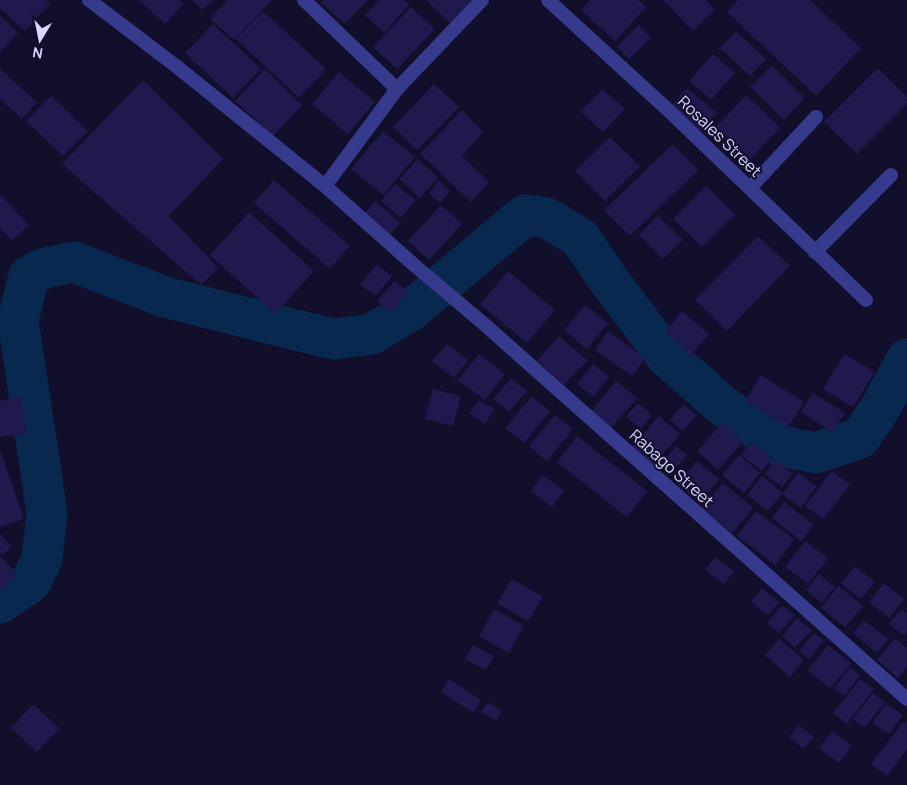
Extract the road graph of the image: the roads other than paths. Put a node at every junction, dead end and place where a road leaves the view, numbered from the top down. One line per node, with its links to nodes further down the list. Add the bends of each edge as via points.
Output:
1 (90, 0): 9 (street, Rabago Street)
2 (304, 0): 6 (street)
3 (482, 0): 6 (street)
4 (548, 0): 5 (street, Rosales Street)
5 (564, 5): 10 (street, Rosales Street)
6 (396, 90): 9 (street)
7 (816, 117): 10 (street)
8 (891, 175): 11 (street)
9 (325, 186): 13 (street, Rabago Street)
10 (750, 188): 11 (street, Rosales Street)
11 (815, 252): 12 (street, Rosales Street)
12 (866, 300)
13 (907, 699)

